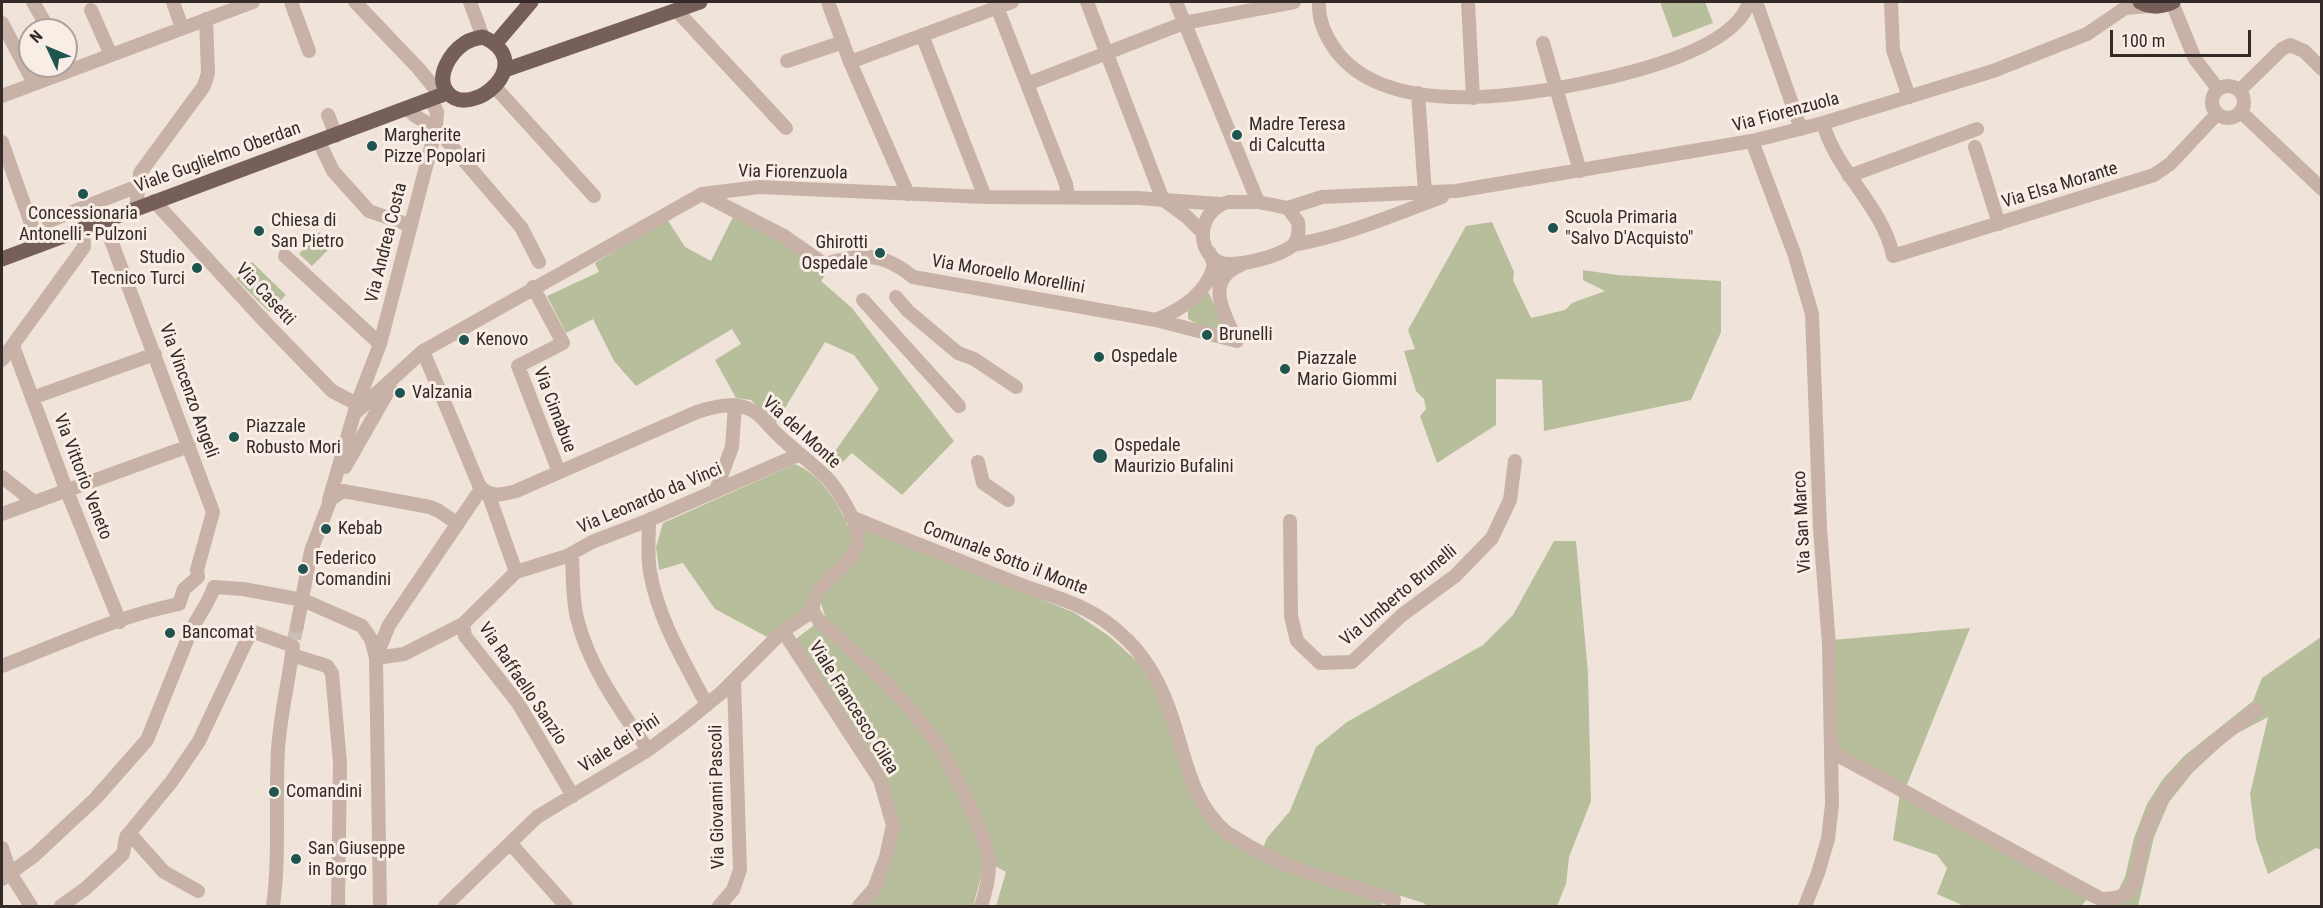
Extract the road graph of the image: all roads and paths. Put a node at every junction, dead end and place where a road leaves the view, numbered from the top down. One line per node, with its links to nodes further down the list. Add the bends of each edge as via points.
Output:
1 (33, 2): 28 (street)
2 (173, 2): 32 (street)
3 (253, 2): 29 (street)
4 (291, 2): 37 (street)
5 (355, 2): 54 (street)
6 (470, 2): 34 (street)
7 (531, 2): 34 (main road)
8 (700, 2): 25 (main road)
9 (828, 2): 35 (street)
10 (1012, 2): 23 (street)
11 (1087, 2): 38 (street)
12 (1176, 2): 31 (street)
13 (1232, 2): 26 (street)
14 (1294, 2): 26 (street)
15 (1468, 2): 56 (street)
16 (1749, 2): 49 (street, via 1735,23 1683,55 1622,76)
17 (1756, 2): 64 (street)
18 (1891, 2): 55 (street, via 1893,50)
19 (2118, 2): 27 (street, Via Fiorenzuola)
20 (2173, 2): 22 (main road, via 2161,6); 50 (street, via 2195,59)
21 (1319, 4): 52 (street, via 1325,34 1344,63 1366,79)
22 (2145, 4): 27 (street, Via Fiorenzuola)
23 (997, 7): 33 (street); 47 (street)
24 (91, 10): 39 (street)
25 (677, 11): 44 (main road); 63 (street)
26 (1222, 14): 31 (street)
27 (2110, 16): 55 (street, Via Fiorenzuola, via 2073,40 1993,71)
28 (42, 18)
29 (206, 19): 32 (street); 73 (street, via 208,73 204,86 140,174)
30 (2, 23): 46 (street)
31 (1184, 23): 38 (street); 84 (street)
32 (182, 28): 39 (street)
33 (922, 35): 41 (street); 80 (street)
34 (489, 40): 44 (main road, via 504,55); 54 (main road, via 465,43 448,60)
35 (843, 42): 40 (street); 41 (street)
36 (1543, 43): 49 (street)
37 (309, 51)
38 (1106, 53): 47 (street); 82 (street)
39 (111, 55): 42 (street)
40 (787, 62)
41 (850, 62): 78 (street)
42 (78, 63)
43 (2322, 69): 51 (street, via 2304,51 2290,45)
44 (505, 70): 48 (main road)
45 (43, 78): 46 (street)
46 (34, 83): 53 (street)
47 (1027, 84): 81 (street)
48 (495, 86): 54 (main road, via 472,100); 79 (street)
49 (1556, 89): 56 (street); 71 (street)
50 (2218, 89): 51 (street, via 2227,86); 59 (street, via 2213,98)
51 (2240, 90): 58 (street, via 2244,103)
52 (1418, 93): 56 (street); 76 (street)
53 (2, 96)
54 (440, 96): 57 (main road, Viale Guglielmo Oberdan); 62 (street, Via Andrea Costa)
55 (1909, 97): 61 (street, Via Fiorenzuola)
56 (1473, 98)
57 (408, 109): 62 (street); 66 (main road, Viale Guglielmo Oberdan)
58 (2241, 112): 59 (street, via 2232,118); 74 (street)
59 (2217, 114): 91 (street, Via Elsa Morante, via 2170,164 2154,175)
60 (328, 115): 66 (street)
61 (1823, 123): 64 (street, Via Fiorenzuola); 72 (street)
62 (436, 128): 92 (street, Via Andrea Costa); 100 (street, via 522,227)
63 (786, 128)
64 (1801, 129): 67 (street, Via Fiorenzuola)
65 (1977, 129): 72 (street)
66 (336, 136): 69 (main road, Viale Guglielmo Oberdan)
67 (1752, 141): 71 (street, Via Fiorenzuola); 160 (street, Via San Marco, via 1812,314)
68 (2, 142): 96 (street)
69 (319, 142): 83 (main road, Viale Guglielmo Oberdan); 92 (street, via 333,171 369,211)
70 (1975, 147): 91 (street)
71 (1580, 171): 75 (street, Via Fiorenzuola)
72 (1849, 176): 91 (street, Via Elsa Morante, via 1886,234 1893,256)
73 (138, 186): 85 (street); 87 (street)
74 (2322, 189)
75 (1456, 192): 76 (street, Via Fiorenzuola); 95 (street, Via Fiorenzuola, via 1354,230)
76 (1425, 193): 88 (street, Via Fiorenzuola, via 1322,198)
77 (702, 194): 78 (street, Via Fiorenzuola, via 759,187); 103 (street, Via Fiorenzuola); 107 (street, Via Moroello Morellini, via 784,236 824,264 873,255 898,264 913,277)
78 (908, 194): 80 (street, Via Fiorenzuola)
79 (594, 196)
80 (985, 197): 81 (street, Via Fiorenzuola)
81 (1068, 197): 82 (street, Via Fiorenzuola)
82 (1163, 200): 86 (street, Via Fiorenzuola); 94 (street)
83 (154, 201): 87 (main road, Viale Guglielmo Oberdan); 118 (street, Via Casetti, via 332,391)
84 (1258, 202): 86 (street); 88 (street)
85 (97, 203): 89 (street, Via Vincenzo Angeli); 90 (street)
86 (1220, 204): 94 (street, via 1211,210)
87 (136, 208): 89 (main road, Viale Guglielmo Oberdan)
88 (1288, 208): 95 (street, via 1298,222)
89 (105, 220): 93 (main road, Viale Guglielmo Oberdan); 112 (street, Via Vincenzo Angeli)
90 (49, 221)
91 (2000, 224)
92 (410, 225): 109 (street, Via Andrea Costa)
93 (83, 229): 96 (main road, Viale Guglielmo Oberdan); 110 (street, via 84,247)
94 (1202, 232): 99 (street)
95 (1293, 245): 101 (street)
96 (39, 246): 98 (main road, Viale Guglielmo Oberdan)
97 (285, 256): 109 (street)
98 (2, 260)
99 (1212, 260): 101 (street, via 1231,265); 102 (street)
100 (538, 262)
101 (1245, 263): 102 (street)
102 (1214, 283): 106 (street); 108 (street, Via Moroello Morellini, via 1221,309 1237,341)
103 (533, 287): 111 (street, Via Fiorenzuola); 126 (street, Via Cimabue, via 563,344 518,366)
104 (896, 297): 115 (street, via 958,353)
105 (863, 300): 119 (street)
106 (1188, 303): 107 (street); 108 (street, via 1184,314)
107 (1156, 320): 108 (street, Via Moroello Morellini)
108 (1191, 327)
109 (380, 344): 118 (street, Via Andrea Costa)
110 (13, 345): 113 (street); 116 (street, Via Vittorio Veneto)
111 (423, 351): 114 (street, Via Fiorenzuola); 130 (street)
112 (155, 354): 116 (street); 121 (street, Via Vincenzo Angeli)
113 (2, 360)
114 (400, 372): 118 (street, Via Fiorenzuola); 120 (street, Via Fiorenzuola)
115 (1016, 387)
116 (32, 398): 128 (street, Via Vittorio Veneto)
117 (735, 405): 122 (street, Via del Monte, via 756,413); 126 (street, Via del Monte, via 697,412); 129 (street, via 732,447)
118 (360, 406): 120 (street); 132 (street)
119 (959, 406)
120 (372, 421): 125 (street, Via Fiorenzuola)
121 (189, 446): 128 (street); 142 (street, Via Vincenzo Angeli, via 213,512)
122 (798, 455): 129 (street, Via Leonardo da Vinci); 136 (street, Via del Monte, via 828,480)
123 (1515, 461): 138 (street, Via Umberto Brunelli, via 1510,500 1492,538 1455,576 1402,615 1352,662 1320,663 1297,641 1291,616)
124 (978, 462): 133 (street, via 983,483)
125 (344, 469): 131 (street); 132 (street, Via Fiorenzuola)
126 (559, 472): 130 (street, Via del Monte, via 516,491 495,495)
127 (2, 477): 134 (street)
128 (66, 489): 134 (street); 148 (street, Via Vittorio Veneto)
129 (716, 490): 137 (street, Via Leonardo da Vinci)
130 (484, 491): 139 (street); 141 (street)
131 (360, 493): 132 (street, via 343,491); 139 (street, via 419,504)
132 (329, 500): 144 (street, via 311,551)
133 (1008, 500)
134 (34, 502): 135 (street)
135 (2, 514)
136 (851, 517): 146 (street, Via del Monte, via 858,535 857,548 816,596); 177 (street, Comunale Sotto il Monte, via 1078,604 1120,633 1141,653 1155,678 1168,705 1196,793 1227,833 1296,870 1394,900)
137 (649, 520): 140 (street, Via Leonardo da Vinci); 157 (street, via 648,551 654,590)
138 (1290, 521)
139 (458, 524): 150 (street)
140 (572, 553): 141 (street, Via Leonardo da Vinci); 159 (street, via 574,599 581,632 594,664)
141 (516, 572): 149 (street, Via Raffaello Sanzio)
142 (198, 577): 143 (street, via 207,579); 145 (street, Via Vincenzo Angeli, via 184,589)
143 (214, 587): 144 (street); 147 (street, via 208,605)
144 (303, 600): 151 (street); 153 (street)
145 (179, 604): 147 (street, via 183,615); 148 (street)
146 (813, 610): 152 (street, Viale dei Pini); 176 (street, via 819,621 920,722 949,764 987,848 989,867)
147 (196, 619): 165 (street, via 147,740 95,799 35,855)
148 (120, 622): 155 (street)
149 (463, 624): 154 (street, via 404,654); 161 (street, Via Raffaello Sanzio, via 465,636 518,704)
150 (389, 625): 151 (street, via 379,630); 154 (street)
151 (362, 626): 154 (street)
152 (783, 631): 156 (street, Viale dei Pini); 175 (street, Viale Francesco Cilea, via 880,780 892,825 874,889)
153 (294, 641): 162 (street, via 251,631 199,741); 169 (street, via 278,749 277,881); 170 (street, via 332,673 340,764)
154 (376, 657): 171 (street)
155 (2, 666)
156 (734, 681): 157 (street, Viale dei Pini); 174 (street, Via Giovanni Pascoli, via 740,870 733,890)
157 (707, 705): 159 (street, Viale dei Pini)
158 (2256, 710): 160 (street, via 2195,757 2165,791 2146,832 2133,889 2120,898 2101,899)
159 (648, 750): 161 (street, Viale dei Pini)
160 (1832, 752): 178 (street, Via San Marco, via 1828,839)
161 (573, 796): 163 (street, Viale dei Pini, via 537,818)
162 (130, 834): 166 (street, via 164,872); 168 (street, via 123,855)
163 (510, 843): 172 (street, Viale dei Pini); 173 (street)
164 (2, 848): 165 (street)
165 (6, 876): 167 (street)
166 (198, 891)
167 (31, 906)
168 (61, 906)
169 (273, 906)
170 (338, 906)
171 (380, 906)
172 (445, 906)
173 (566, 906)
174 (719, 906)
175 (859, 906)
176 (981, 906)
177 (1392, 906)
178 (1805, 906)

